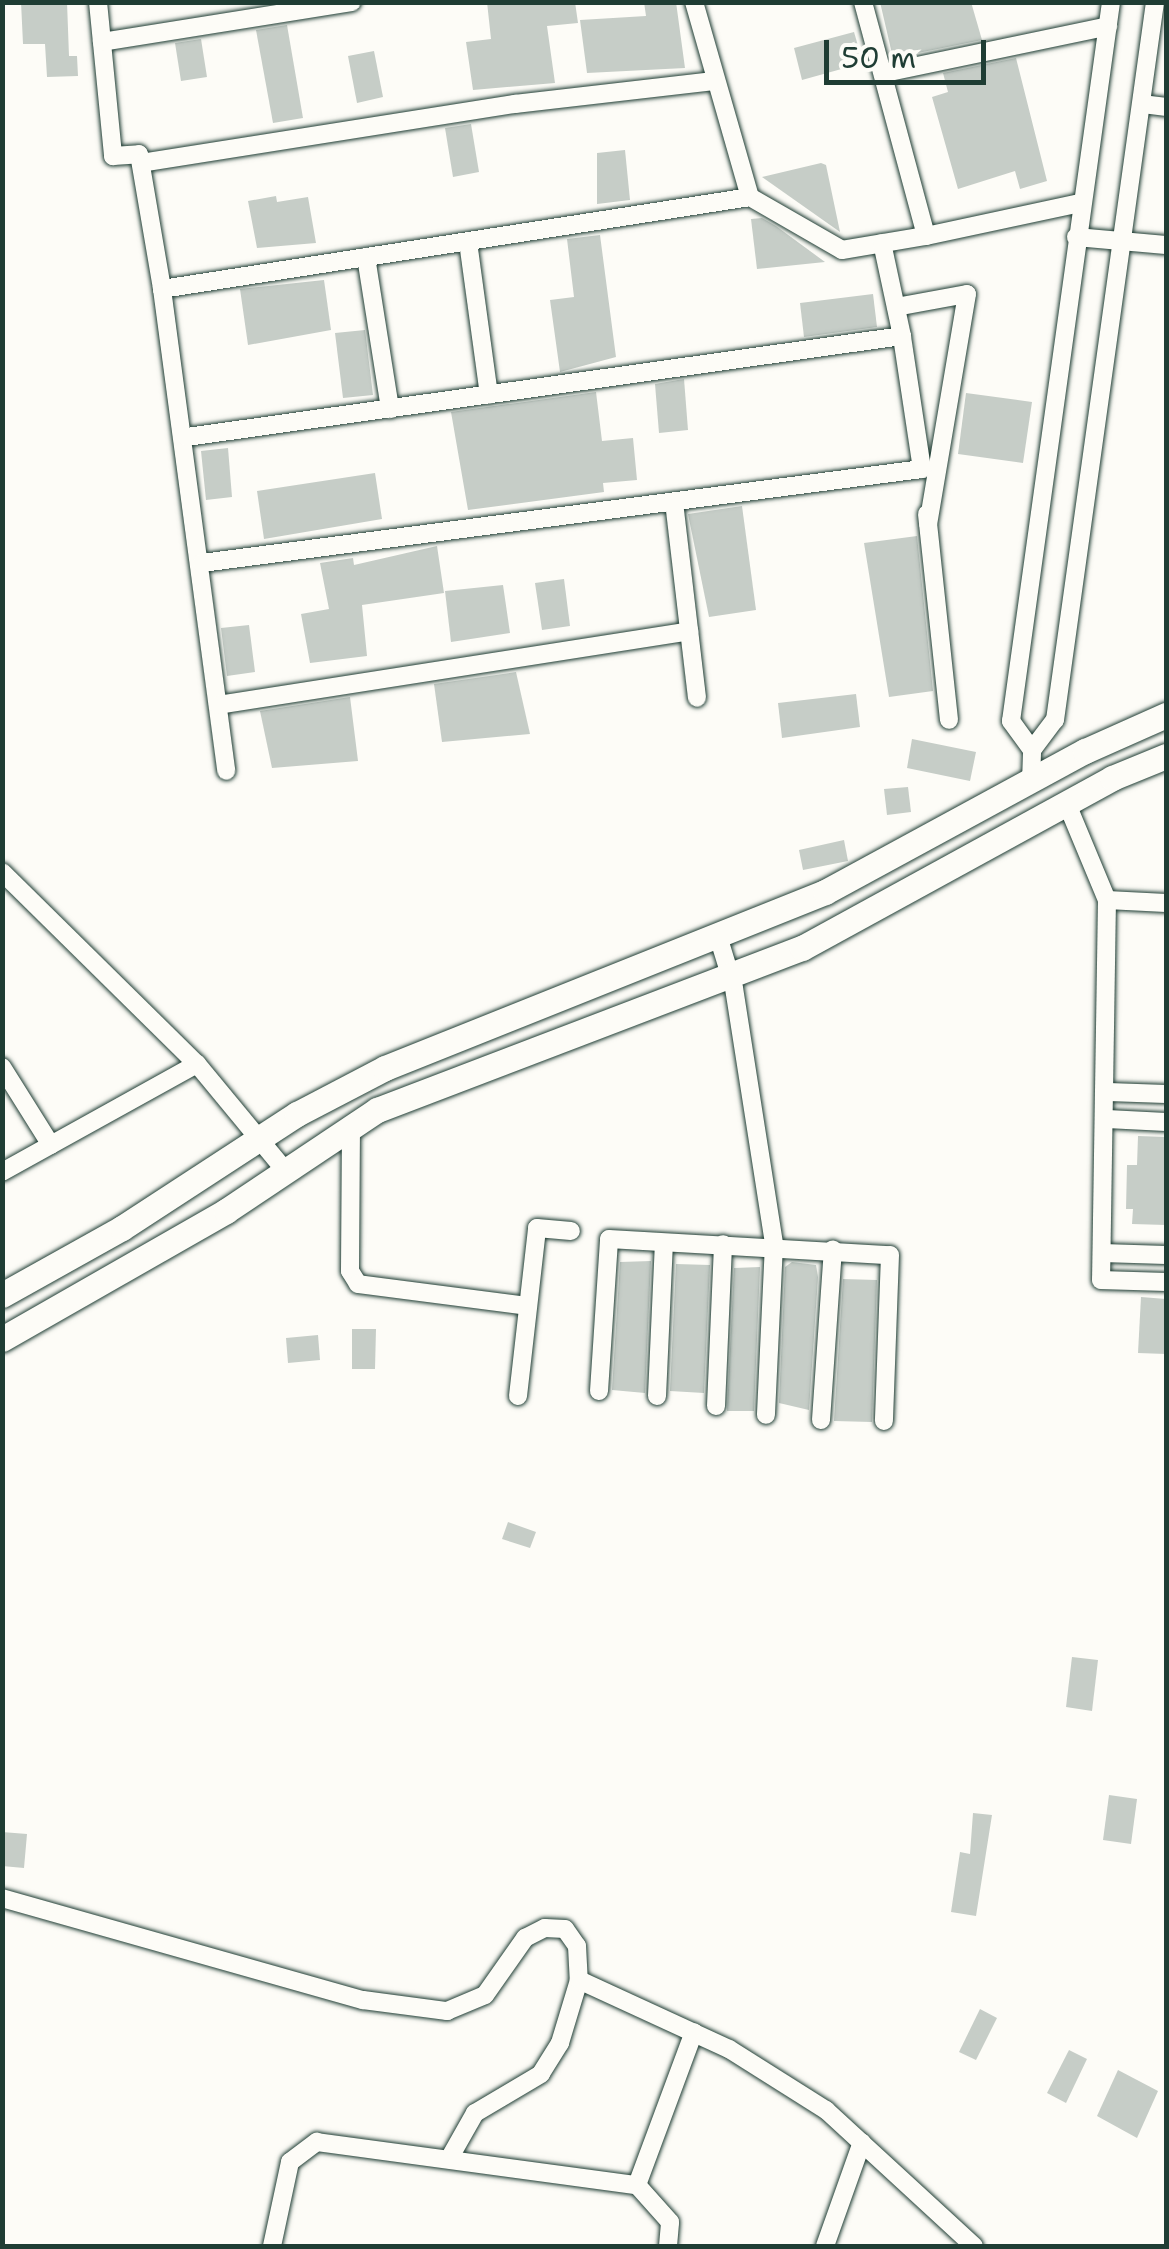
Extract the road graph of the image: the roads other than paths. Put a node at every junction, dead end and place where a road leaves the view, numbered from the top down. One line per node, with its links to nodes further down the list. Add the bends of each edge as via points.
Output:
1 (98, 2): 8 (street)
2 (352, 2): 8 (street)
3 (694, 2): 10 (street)
4 (863, 2): 9 (street)
5 (1111, 2): 7 (street)
6 (1155, 2): 11 (street)
7 (1108, 26): 9 (street); 15 (street)
8 (102, 42): 13 (street, via 113,156 140,154)
9 (884, 73): 16 (street)
10 (714, 82): 13 (street, via 515,104); 14 (street)
11 (1142, 104): 12 (street); 18 (street)
12 (1166, 106)
13 (141, 163): 23 (street)
14 (750, 197): 19 (street); 20 (street, via 842,250)
15 (1080, 203): 16 (street); 17 (street)
16 (926, 236): 20 (street)
17 (1076, 237): 18 (street); 38 (street, via 1012,721)
18 (1118, 240): 21 (street); 38 (street, via 1055,720)
19 (468, 242): 22 (street); 26 (street)
20 (882, 243): 24 (street)
21 (1166, 245)
22 (366, 257): 23 (street); 27 (street)
23 (162, 288): 28 (street)
24 (896, 307): 25 (street); 31 (street, via 967,294)
25 (902, 336): 26 (street); 29 (street)
26 (489, 395): 27 (street)
27 (390, 409): 28 (street)
28 (187, 438): 32 (street)
29 (922, 469): 30 (street); 31 (street)
30 (674, 502): 32 (street); 33 (street)
31 (928, 524): 37 (street)
32 (202, 564): 35 (street)
33 (689, 631): 34 (street); 35 (street)
34 (697, 698)
35 (218, 704): 40 (street)
36 (1166, 714): 41 (street)
37 (950, 720)
38 (1032, 750): 41 (street)
39 (1166, 756): 42 (street)
40 (226, 771)
41 (1031, 782): 46 (street, via 825,892)
42 (1067, 804): 44 (street); 47 (street, via 845,926)
43 (2, 872): 48 (street)
44 (1107, 900): 45 (street); 50 (street)
45 (1166, 903)
46 (718, 936): 47 (street); 55 (street, via 385,1068)
47 (731, 977): 54 (street, via 377,1110); 62 (street)
48 (197, 1064): 55 (street); 56 (street)
49 (2, 1067): 56 (street)
50 (1108, 1092): 51 (street); 52 (street)
51 (1166, 1094)
52 (1107, 1119): 53 (street); 64 (street)
53 (1166, 1122)
54 (352, 1126): 57 (street); 68 (street, via 350,1272 358,1284)
55 (260, 1138): 57 (street); 67 (street, via 122,1228)
56 (50, 1146): 58 (street)
57 (284, 1169): 69 (street, via 226,1211)
58 (2, 1172)
59 (571, 1231): 68 (street, via 537,1228)
60 (664, 1242): 61 (street); 70 (street, via 608,1239); 72 (street)
61 (723, 1244): 62 (street); 73 (street)
62 (774, 1244): 63 (street); 74 (street)
63 (833, 1249): 75 (street); 76 (street, via 890,1255)
64 (1102, 1254): 65 (street); 66 (street, via 1101,1280)
65 (1166, 1255)
66 (1166, 1282)
67 (2, 1294)
68 (528, 1306): 71 (street)
69 (2, 1339)
70 (599, 1390)
71 (518, 1396)
72 (657, 1396)
73 (716, 1406)
74 (766, 1415)
75 (821, 1420)
76 (884, 1421)
77 (2, 1898): 78 (street, via 363,2000 446,2011 485,1995 525,1938 545,1928 565,1929 577,1946)
78 (579, 1980): 79 (street); 81 (street, via 552,2059 541,2074 474,2112)
79 (694, 2032): 80 (street, via 826,2110); 82 (street)
80 (862, 2142): 85 (street); 86 (street)
81 (449, 2160): 82 (street); 83 (street, via 318,2142 302,2147 290,2162)
82 (637, 2185): 84 (street, via 670,2222)
83 (272, 2246)
84 (668, 2246)
85 (825, 2246)
86 (974, 2246)

